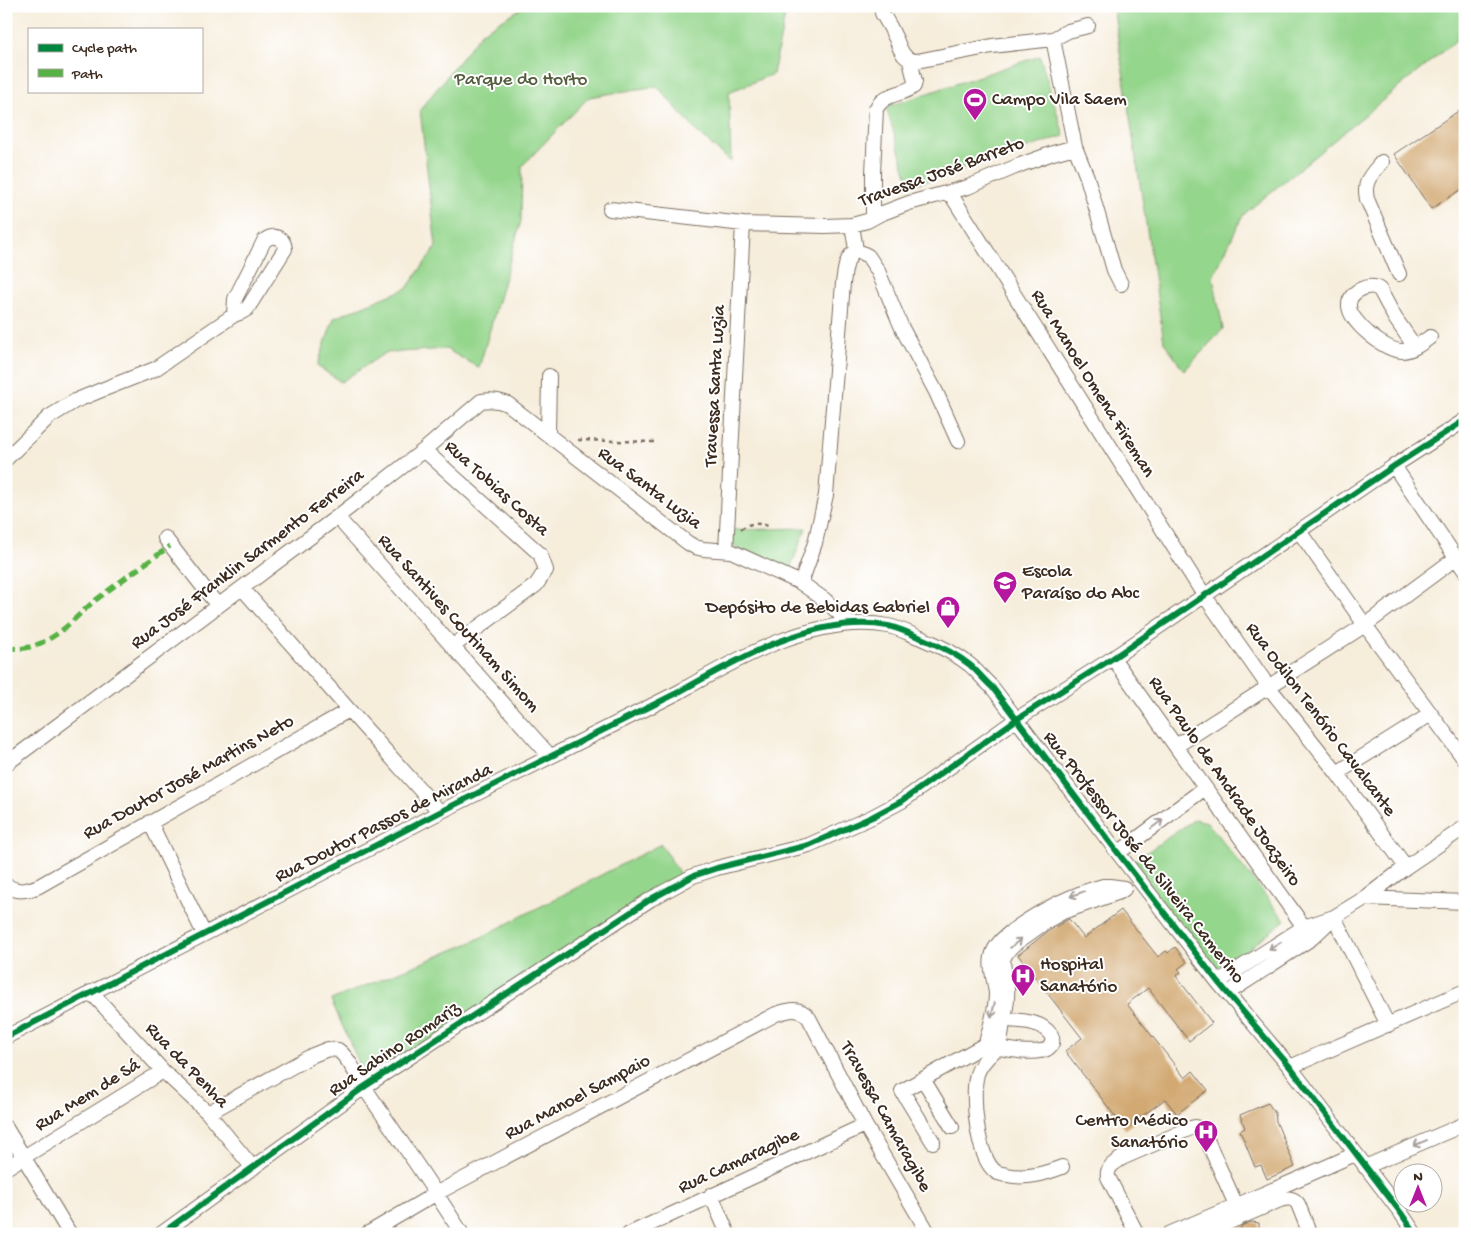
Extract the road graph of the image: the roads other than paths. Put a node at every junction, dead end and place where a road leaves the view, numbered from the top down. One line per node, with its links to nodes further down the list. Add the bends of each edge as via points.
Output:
1 (885, 12): 4 (street, via 900,51)
2 (1088, 26): 3 (street)
3 (1052, 39): 4 (street); 5 (street)
4 (910, 61): 9 (street, via 914,86 880,101 876,109)
5 (1076, 147): 7 (street, Travessa José Barreto); 14 (street)
6 (1382, 162): 13 (street, via 1370,176 1365,191)
7 (950, 193): 9 (street, Travessa José Barreto); 34 (street, Rua Manoel Omena Fireman)
8 (610, 209): 10 (street, Travessa José Barreto)
9 (874, 217): 11 (street, Travessa José Barreto)
10 (744, 224): 11 (street, Travessa José Barreto); 29 (street, Travessa Santa Luzia)
11 (852, 225): 12 (street)
12 (856, 250): 22 (street, via 868,256 878,271 902,328); 32 (street, via 846,264 826,495 815,543)
13 (1399, 274)
14 (1121, 284)
15 (234, 315): 15 (street, via 246,308 285,249 277,237 264,242 235,299); 24 (street, via 155,369 99,390 49,417)
16 (1430, 337): 17 (street)
17 (1415, 347): 17 (street, via 1399,350 1366,332 1350,312 1351,297 1365,287 1377,287)
18 (549, 376): 21 (street)
19 (513, 408): 21 (street, Rua Santa Luzia); 23 (street, Rua José Franklin Sarmento Ferreira, via 498,400 481,401)
20 (1465, 420): 25 (street, Rua Sabino Romariz)
21 (551, 437): 29 (street, Rua Santa Luzia, via 688,543 703,549)
22 (958, 441)
23 (424, 450): 26 (street, Rua José Franklin Sarmento Ferreira); 39 (street, Rua Tobias Costa, via 540,554 546,570 536,585)
24 (6, 459)
25 (1394, 466): 27 (street, Rua Sabino Romariz); 30 (street)
26 (337, 517): 33 (street, Rua José Franklin Sarmento Ferreira); 39 (street, Rua Santives Coutinam Simom)
27 (1299, 531): 34 (street, Rua Sabino Romariz); 37 (street)
28 (164, 538): 35 (street)
29 (726, 545): 32 (street, Rua Santa Luzia, via 731,551)
30 (1456, 558): 31 (street); 37 (street)
31 (1465, 571)
32 (800, 583): 36 (street, Rua Santa Luzia, via 825,600)
33 (242, 588): 35 (street, Rua José Franklin Sarmento Ferreira); 42 (street)
34 (1204, 595): 40 (street, Rua Sabino Romariz); 41 (street, Rua Odilon Tenório Cavalcante)
35 (218, 606): 48 (street, Rua José Franklin Sarmento Ferreira)
36 (850, 624): 38 (street, Rua Professor José da Silveira Camerino, via 808,632); 44 (street, Rua Professor José da Silveira Camerino, via 890,627 948,650 970,665 992,687)
37 (1365, 625): 41 (street); 43 (street)
38 (778, 643): 46 (street, Rua Doutor Passos de Miranda)
39 (453, 646): 46 (street, Rua Santives Coutinam Simom)
40 (1113, 658): 44 (street, Rua Sabino Romariz); 45 (street, Rua Paulo de Andrade Joazeiro)
41 (1268, 686): 45 (street); 49 (street, Rua Odilon Tenório Cavalcante)
42 (349, 710): 51 (street); 52 (street, Rua Doutor José Martins Neto)
43 (1431, 714): 47 (street); 49 (street)
44 (1017, 719): 54 (street, Rua Professor José da Silveira Camerino); 76 (street, Rua Sabino Romariz, via 902,801 872,817 809,845 693,876 650,899)
45 (1176, 746): 50 (street, Rua Paulo de Andrade Joazeiro)
46 (550, 756): 51 (street, Rua Doutor Passos de Miranda)
47 (1465, 760)
48 (6, 764)
49 (1336, 773): 55 (street, Rua Odilon Tenório Cavalcante)
50 (1204, 788): 54 (street, one-way to 50); 62 (street, Rua Paulo de Andrade Joazeiro)
51 (440, 812): 63 (street, Rua Doutor Passos de Miranda)
52 (150, 822): 56 (street, Rua Doutor José Martins Neto, via 30,890 21,891); 63 (street)
53 (1465, 827): 55 (street)
54 (1118, 853): 58 (street, Rua Professor José da Silveira Camerino)
55 (1406, 867): 59 (street)
56 (6, 885)
57 (1124, 888): 58 (street); 69 (street, one-way to 57, via 1008,995 1003,960 1009,950 1055,917); 72 (street, one-way to 72, via 1103,886 1058,902 1040,911 999,943 991,960 995,986)
58 (1147, 889): 64 (street, Rua Professor José da Silveira Camerino)
59 (1365, 898): 60 (street); 61 (street)
60 (1465, 902)
61 (1334, 917): 62 (street); 67 (street, via 1312,938); 70 (street)
62 (1304, 927): 64 (street, one-way to 64)
63 (204, 934): 66 (street, Rua Doutor Passos de Miranda)
64 (1218, 982): 67 (street, Rua Professor José da Silveira Camerino)
65 (1465, 991): 70 (street)
66 (91, 992): 71 (street, Rua Doutor Passos de Miranda); 74 (street, Rua da Penha)
67 (1228, 993): 73 (street, Rua Professor José da Silveira Camerino)
68 (809, 1018): 79 (street, Travessa Camaragibe); 89 (street, Rua Manoel Sampaio, via 799,1010 790,1009 776,1014)
69 (1004, 1020): 72 (street); 72 (street, via 1041,1026 1049,1032 1052,1044 1039,1052)
70 (1388, 1024): 73 (street)
71 (6, 1037)
72 (991, 1048): 75 (street); 85 (street, via 977,1074 974,1108 989,1165 997,1173 1026,1177)
73 (1290, 1067): 83 (street, Rua Professor José da Silveira Camerino)
74 (163, 1071): 77 (street, Rua da Penha); 84 (street, Rua Mem de Sá)
75 (924, 1079): 80 (street); 82 (street, via 902,1091)
76 (364, 1087): 77 (street, via 346,1058 334,1048 320,1052); 88 (street, Rua Sabino Romariz); 89 (street)
77 (208, 1113): 88 (street, Rua da Penha)
78 (1465, 1124): 86 (street, one-way to 86)
79 (865, 1125): 90 (street, Rua Camaragibe); 93 (street, Travessa Camaragibe)
80 (952, 1127)
81 (6, 1128): 84 (street)
82 (933, 1142)
83 (1355, 1154): 86 (street, Rua Professor José da Silveira Camerino); 91 (street)
84 (24, 1158): 87 (street, Rua Mem de Sá); 95 (street)
85 (1062, 1167)
86 (1365, 1167): 94 (street, Rua Professor José da Silveira Camerino, via 1401,1213)
87 (6, 1168)
88 (253, 1168): 96 (street, Rua Sabino Romariz)
89 (437, 1193): 97 (street, Rua Manoel Sampaio); 98 (street)
90 (712, 1195): 99 (street, Rua Camaragibe); 100 (street)
91 (1236, 1205): 101 (street, via 1203,1131 1191,1128 1122,1158 1107,1172); 102 (street)
92 (1211, 1232): 103 (street, via 1280,1200 1292,1198 1298,1204)
93 (925, 1233)
94 (1412, 1233)
95 (70, 1234)
96 (161, 1234)
97 (367, 1234)
98 (462, 1234)
99 (629, 1234)
100 (728, 1234)
101 (1137, 1234)
102 (1169, 1234)
103 (1310, 1234)

